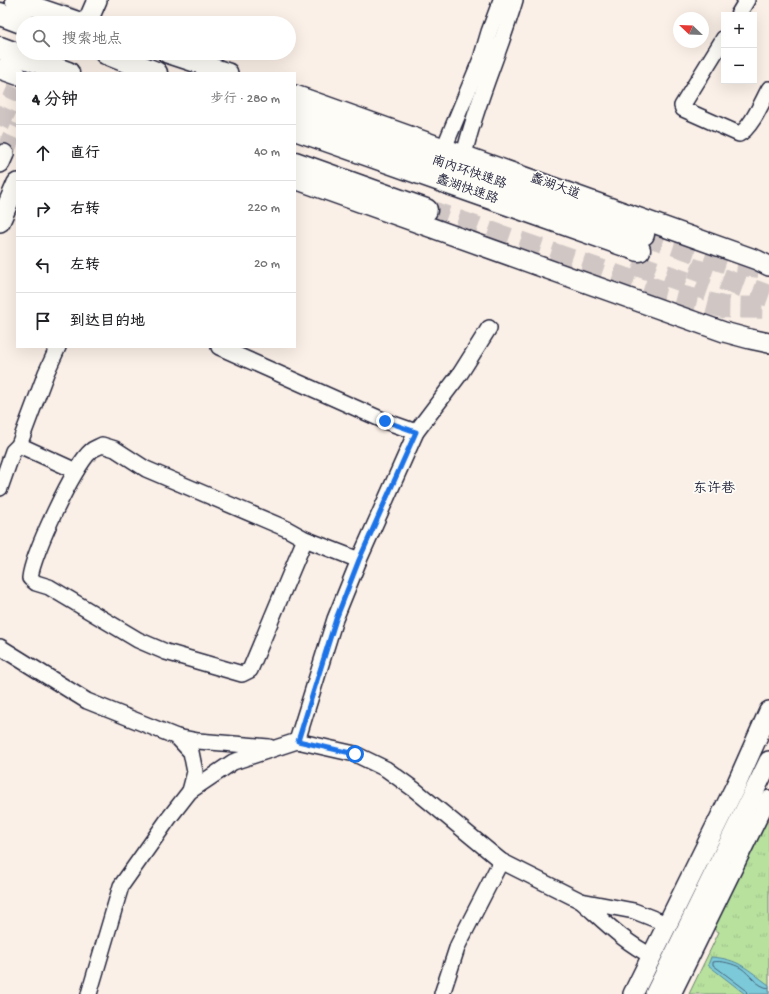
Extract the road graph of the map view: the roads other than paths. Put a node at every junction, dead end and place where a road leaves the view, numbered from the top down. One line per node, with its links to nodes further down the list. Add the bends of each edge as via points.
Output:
1 (97, 0): 9 (main road)
2 (501, 0): 27 (street, via 488,32 481,59)
3 (515, 0): 28 (street, via 471,122)
4 (747, 0): 6 (street)
5 (23, 7): 7 (highway); 8 (main road)
6 (740, 12)
7 (0, 14)
8 (56, 16)
9 (89, 16)
10 (721, 43): 22 (street, via 682,106 684,109 739,134 748,125)
11 (0, 48): 12 (highway)
12 (16, 54)
13 (33, 60): 18 (highway)
14 (124, 60): 17 (highway)
15 (188, 60): 20 (main road)
16 (0, 69): 21 (main road)
17 (148, 69): 19 (highway)
18 (65, 72)
19 (165, 72)
20 (225, 72)
21 (16, 75)
22 (769, 88)
23 (296, 95): 27 (main road, 蠡湖大道)
24 (296, 112): 34 (highway, 南内环快速路)
25 (296, 129): 34 (highway, 蠡湖快速路)
26 (296, 145): 34 (highway, 蠡湖快速路)
27 (444, 148): 28 (main road, 蠡湖大道)
28 (464, 155): 35 (main road, 蠡湖大道)
29 (296, 163): 32 (highway)
30 (296, 179): 37 (main road)
31 (16, 185): 33 (main road)
32 (426, 210)
33 (0, 222)
34 (639, 249)
35 (765, 263)
36 (489, 328): 42 (street, via 460,374)
37 (750, 339): 38 (main road); 41 (main road)
38 (769, 343)
39 (58, 348): 43 (street)
40 (221, 348): 42 (street, via 378,418)
41 (769, 350)
42 (416, 432): 47 (street)
43 (19, 445): 44 (street); 45 (street, via 13,451)
44 (76, 472): 46 (street, via 91,450 102,445 146,469); 46 (street, via 39,550 30,578 138,640 166,652 236,673 242,674 250,670)
45 (0, 488)
46 (305, 539): 47 (street)
47 (359, 560): 51 (street, via 336,619)
48 (0, 647): 50 (street, via 87,701)
49 (769, 711): 58 (main road)
50 (177, 737): 52 (street); 54 (street, via 190,752 194,772)
51 (298, 741): 52 (street); 56 (street, via 355,754 386,769)
52 (274, 748): 54 (street, via 233,762)
53 (769, 761): 63 (main road)
54 (190, 791): 60 (street, via 121,886)
55 (769, 798): 64 (street)
56 (501, 861): 57 (street); 61 (street, via 458,945)
57 (581, 901): 58 (street, via 634,911); 59 (street, via 620,936)
58 (668, 924): 59 (main road)
59 (652, 956): 62 (main road)
60 (89, 994)
61 (442, 994)
62 (633, 994)
63 (656, 994)
64 (673, 994)

